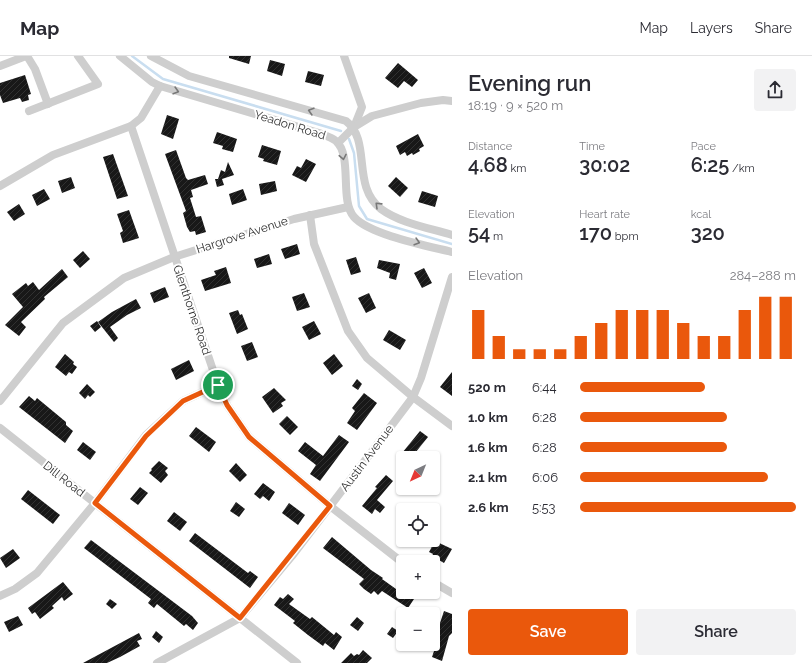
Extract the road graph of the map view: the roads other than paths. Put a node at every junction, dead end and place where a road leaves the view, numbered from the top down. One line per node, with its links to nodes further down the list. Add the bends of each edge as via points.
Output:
1 (26, 56): 6 (street); 9 (street, via 35,69)
2 (78, 56): 9 (street, via 98,84)
3 (120, 56): 7 (street, Yeadon Road)
4 (151, 56): 12 (street, Yeadon Road, one-way to 4, via 346,121 189,76)
5 (344, 56): 12 (street, via 362,106)
6 (0, 66)
7 (160, 86): 11 (street, via 141,118); 13 (street, Yeadon Road, one-way to 13, via 319,133)
8 (452, 101): 12 (street, via 411,105 372,116)
9 (48, 104): 10 (street)
10 (29, 111)
11 (131, 126): 14 (street, via 53,155); 19 (street, Glenthorne Road)
12 (354, 127): 13 (street); 17 (street, one-way to 12, via 390,214 376,205 365,185 358,137)
13 (338, 143): 15 (street, Yeadon Road, one-way to 15, via 344,165)
14 (0, 186)
15 (348, 207): 16 (street, Hargrove Avenue); 18 (street, one-way to 18, via 354,217 366,226)
16 (310, 215): 19 (street, Hargrove Avenue); 22 (street, via 314,244 348,331 367,358)
17 (452, 235)
18 (452, 252)
19 (174, 257): 21 (street, Glenthorne Road); 23 (street, Hargrove Avenue, via 124,278 63,323)
20 (452, 277): 22 (street, Austin Avenue)
21 (218, 385): 26 (street, via 183,401 146,436); 27 (street, Glenthorne Road, via 227,405 249,437)
22 (413, 397): 24 (street); 27 (street, Austin Avenue)
23 (0, 401)
24 (452, 426)
25 (0, 428): 26 (street, Dill Road)
26 (95, 503): 31 (street, via 37,572 15,589); 32 (street, Dill Road)
27 (330, 506): 28 (street, Glenthorne Road); 32 (street, Austin Avenue)
28 (396, 558)
29 (440, 586): 30 (street)
30 (452, 593)
31 (0, 596)
32 (240, 618): 33 (street, Austin Avenue); 34 (street, Dill Road)
33 (160, 662)
34 (297, 663)

